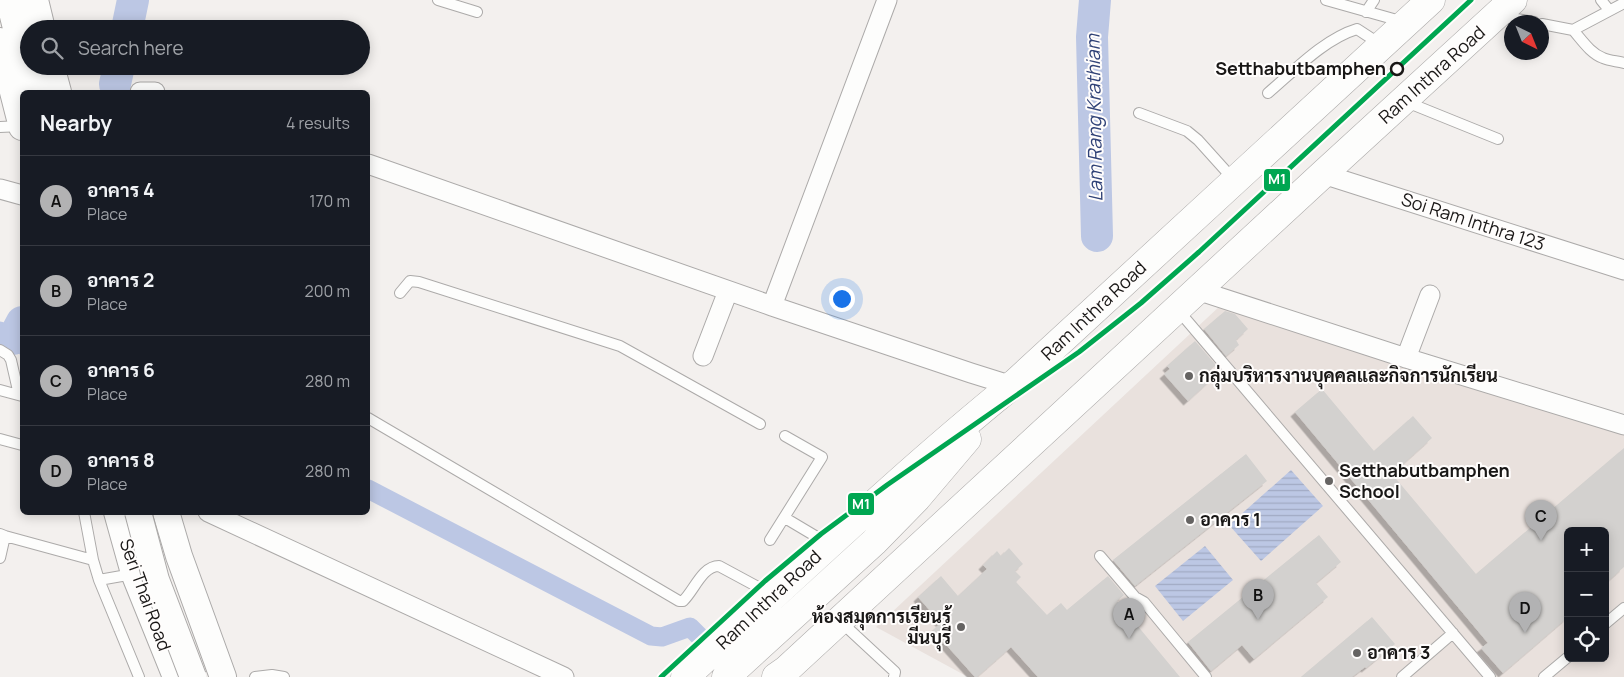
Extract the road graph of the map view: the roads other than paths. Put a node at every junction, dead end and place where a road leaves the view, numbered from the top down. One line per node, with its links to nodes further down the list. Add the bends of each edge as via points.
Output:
1 (9, 0): 20 (main road)
2 (35, 0): 15 (main road)
3 (438, 0): 12 (lane)
4 (888, 0): 44 (street)
5 (1326, 0): 13 (lane)
6 (1374, 0): 13 (lane)
7 (1431, 0): 16 (highway, Ram Inthra Road)
8 (1601, 0): 11 (lane)
9 (1624, 3): 11 (lane)
10 (1505, 8): 14 (lane); 28 (highway, Ram Inthra Road)
11 (1609, 10): 18 (lane)
12 (477, 12)
13 (1366, 12): 16 (lane)
14 (1520, 15)
15 (40, 20)
16 (1407, 23): 21 (highway, Ram Inthra Road)
17 (1549, 25): 18 (lane)
18 (1573, 30): 22 (lane, via 1597,55)
19 (0, 40): 30 (main road)
20 (20, 44)
21 (1383, 45): 27 (lane, via 1357,29 1343,33); 36 (highway, Ram Inthra Road)
22 (1624, 63)
23 (28, 75): 25 (main road)
24 (53, 75): 26 (main road)
25 (32, 90)
26 (57, 90)
27 (1268, 93)
28 (1404, 101): 33 (lane); 35 (highway, Ram Inthra Road)
29 (1139, 113): 36 (lane, via 1187,132)
30 (20, 119)
31 (0, 127): 32 (lane)
32 (20, 127)
33 (1498, 139)
34 (370, 165): 41 (street)
35 (1323, 174): 39 (street, Soi Ram Inthra 123); 40 (highway, Ram Inthra Road)
36 (1234, 180): 49 (highway, Ram Inthra Road)
37 (0, 189): 38 (street)
38 (20, 194)
39 (1624, 270)
40 (1197, 290): 45 (highway, Ram Inthra Road); 48 (street)
41 (728, 291): 44 (street); 47 (street)
42 (400, 293): 54 (lane, via 410,281 419,282 620,346)
43 (1430, 295): 48 (street)
44 (772, 306): 49 (street, via 971,373 1003,383)
45 (1177, 309): 75 (highway, Ram Inthra Road); 77 (lane)
46 (0, 350): 51 (lane, via 11,360)
47 (703, 356)
48 (1406, 358): 55 (street)
49 (1015, 383): 67 (highway, Ram Inthra Road); 89 (highway, via 939,473 880,536)
50 (0, 390): 52 (lane)
51 (20, 392)
52 (20, 396)
53 (370, 419): 73 (lane, via 679,601 687,597 713,566 719,566)
54 (760, 424)
55 (1624, 425)
56 (786, 436): 64 (lane, via 822,457)
57 (0, 439): 58 (lane)
58 (20, 444)
59 (85, 515): 70 (lane)
60 (118, 515): 71 (main road, Seri Thai Road)
61 (139, 515): 83 (main road, bridge, via 161,594)
62 (167, 515): 78 (main road)
63 (214, 515): 87 (street)
64 (785, 518): 66 (lane); 67 (lane)
65 (3, 535): 69 (lane); 70 (lane)
66 (770, 540)
67 (830, 544): 73 (highway, Ram Inthra Road)
68 (1100, 556): 91 (lane, via 1135,597 1144,602)
69 (0, 558)
70 (93, 560): 72 (lane)
71 (134, 573): 72 (lane); 80 (main road, Seri Thai Road)
72 (99, 580): 82 (lane)
73 (774, 596): 88 (highway, Ram Inthra Road)
74 (1624, 608): 76 (lane)
75 (840, 620): 81 (highway, Ram Inthra Road); 90 (lane, via 895,672)
76 (1609, 621)
77 (1453, 633): 92 (lane); 93 (lane)
78 (212, 646): 80 (main road, via 200,660); 84 (main road)
79 (1564, 660): 94 (lane)
80 (172, 668)
81 (780, 675)
82 (139, 677)
83 (193, 677)
84 (223, 677)
85 (255, 677): 86 (lane, via 272,674)
86 (284, 677)
87 (564, 677)
88 (685, 677)
89 (726, 677)
90 (894, 677)
91 (1206, 677)
92 (1402, 677)
93 (1490, 677)
94 (1544, 677)

